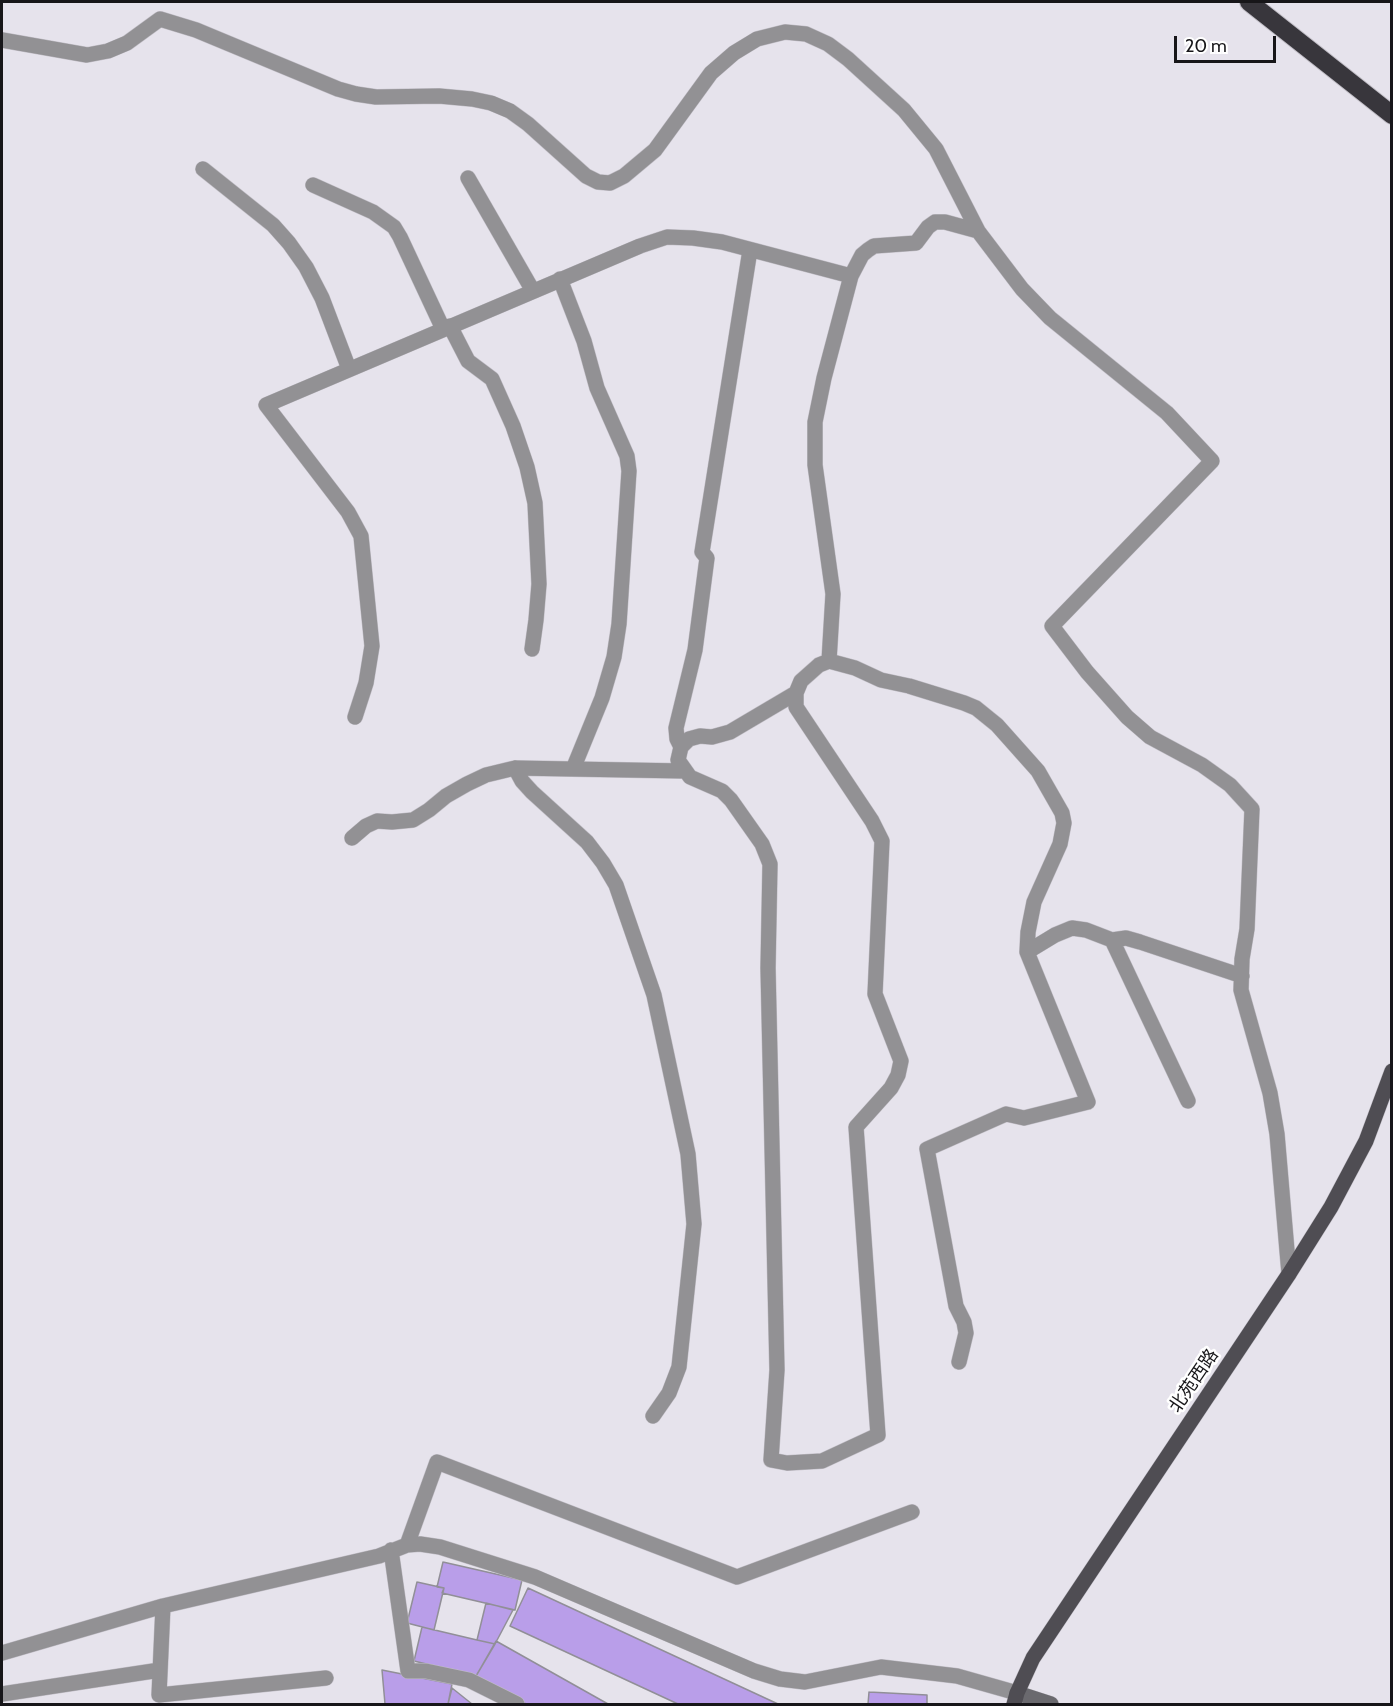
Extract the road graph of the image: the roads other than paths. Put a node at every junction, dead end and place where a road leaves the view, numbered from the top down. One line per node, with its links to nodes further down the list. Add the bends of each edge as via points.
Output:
1 (1249, 2): 3 (highway)
2 (2, 40): 7 (lane, via 87,55 127,43 160,19 356,94 376,98 439,96 491,103 528,124 586,176 610,183 655,150 711,73 734,53 757,39 785,32 806,34 848,59 921,129 936,149)
3 (1392, 115)
4 (203, 169): 13 (lane, via 273,225 289,243 322,298)
5 (468, 178): 11 (lane)
6 (313, 185): 12 (lane, via 373,212 394,227)
7 (978, 231): 9 (lane, via 935,222 916,243 868,249); 25 (lane, via 1022,289 1050,318 1167,413 1212,461 1052,626 1127,717 1150,737 1230,785 1252,809)
8 (750, 250): 9 (lane); 10 (lane, via 693,237 667,237); 18 (lane, via 702,552 707,558 695,650 676,728)
9 (851, 276): 15 (lane, via 815,422 815,465 833,594)
10 (560, 279): 11 (lane); 20 (lane, via 597,388 627,456 629,471 614,657)
11 (533, 291): 12 (lane)
12 (446, 328): 13 (lane); 14 (lane, via 468,361 492,379 527,467 538,538 539,584)
13 (349, 369): 17 (lane, via 266,405 348,512 361,536 372,646)
14 (532, 649)
15 (829, 661): 16 (lane, via 809,672); 24 (lane, via 976,708 997,725 1038,771 1064,823 1060,844 1034,902)
16 (796, 693): 18 (lane, via 730,732 700,736); 21 (lane, via 796,707 876,826 882,842 875,994 901,1061 891,1088 856,1128 878,1435 822,1461 771,1460 777,1371 768,968 770,864 762,844 731,800)
17 (355, 717)
18 (681, 747): 21 (lane, via 678,760)
19 (515, 768): 20 (lane); 22 (lane, via 467,784 413,820 377,821); 30 (lane, via 532,792 587,842 616,885 654,995 688,1154 694,1224 679,1367 669,1394)
20 (573, 769): 21 (lane)
21 (684, 771)
22 (352, 838)
23 (1112, 940): 24 (lane, via 1072,928); 25 (lane, via 1140,942); 27 (lane)
24 (1027, 952): 29 (lane, via 1088,1102 1024,1118 1006,1114 927,1149 956,1306 966,1333)
25 (1242, 976): 28 (lane, via 1241,990 1270,1093 1277,1134)
26 (1392, 1071): 28 (main road, 北苑西路, via 1352,1172)
27 (1188, 1101)
28 (1289, 1274): 39 (main road, 北苑西路, via 1056,1622 1033,1658)
29 (959, 1362)
30 (653, 1416)
31 (912, 1512): 32 (lane, via 737,1577 437,1462)
32 (407, 1545): 33 (lane); 39 (lane, via 440,1547 535,1577 780,1679 805,1682 880,1667 957,1676)
33 (391, 1550): 34 (lane); 40 (lane, via 408,1671 469,1680)
34 (162, 1606): 35 (lane); 36 (lane)
35 (2, 1653)
36 (160, 1670): 37 (lane, via 159,1695); 38 (lane)
37 (326, 1678)
38 (2, 1694)
39 (1015, 1699): 41 (street)
40 (517, 1704)
41 (1051, 1704)

